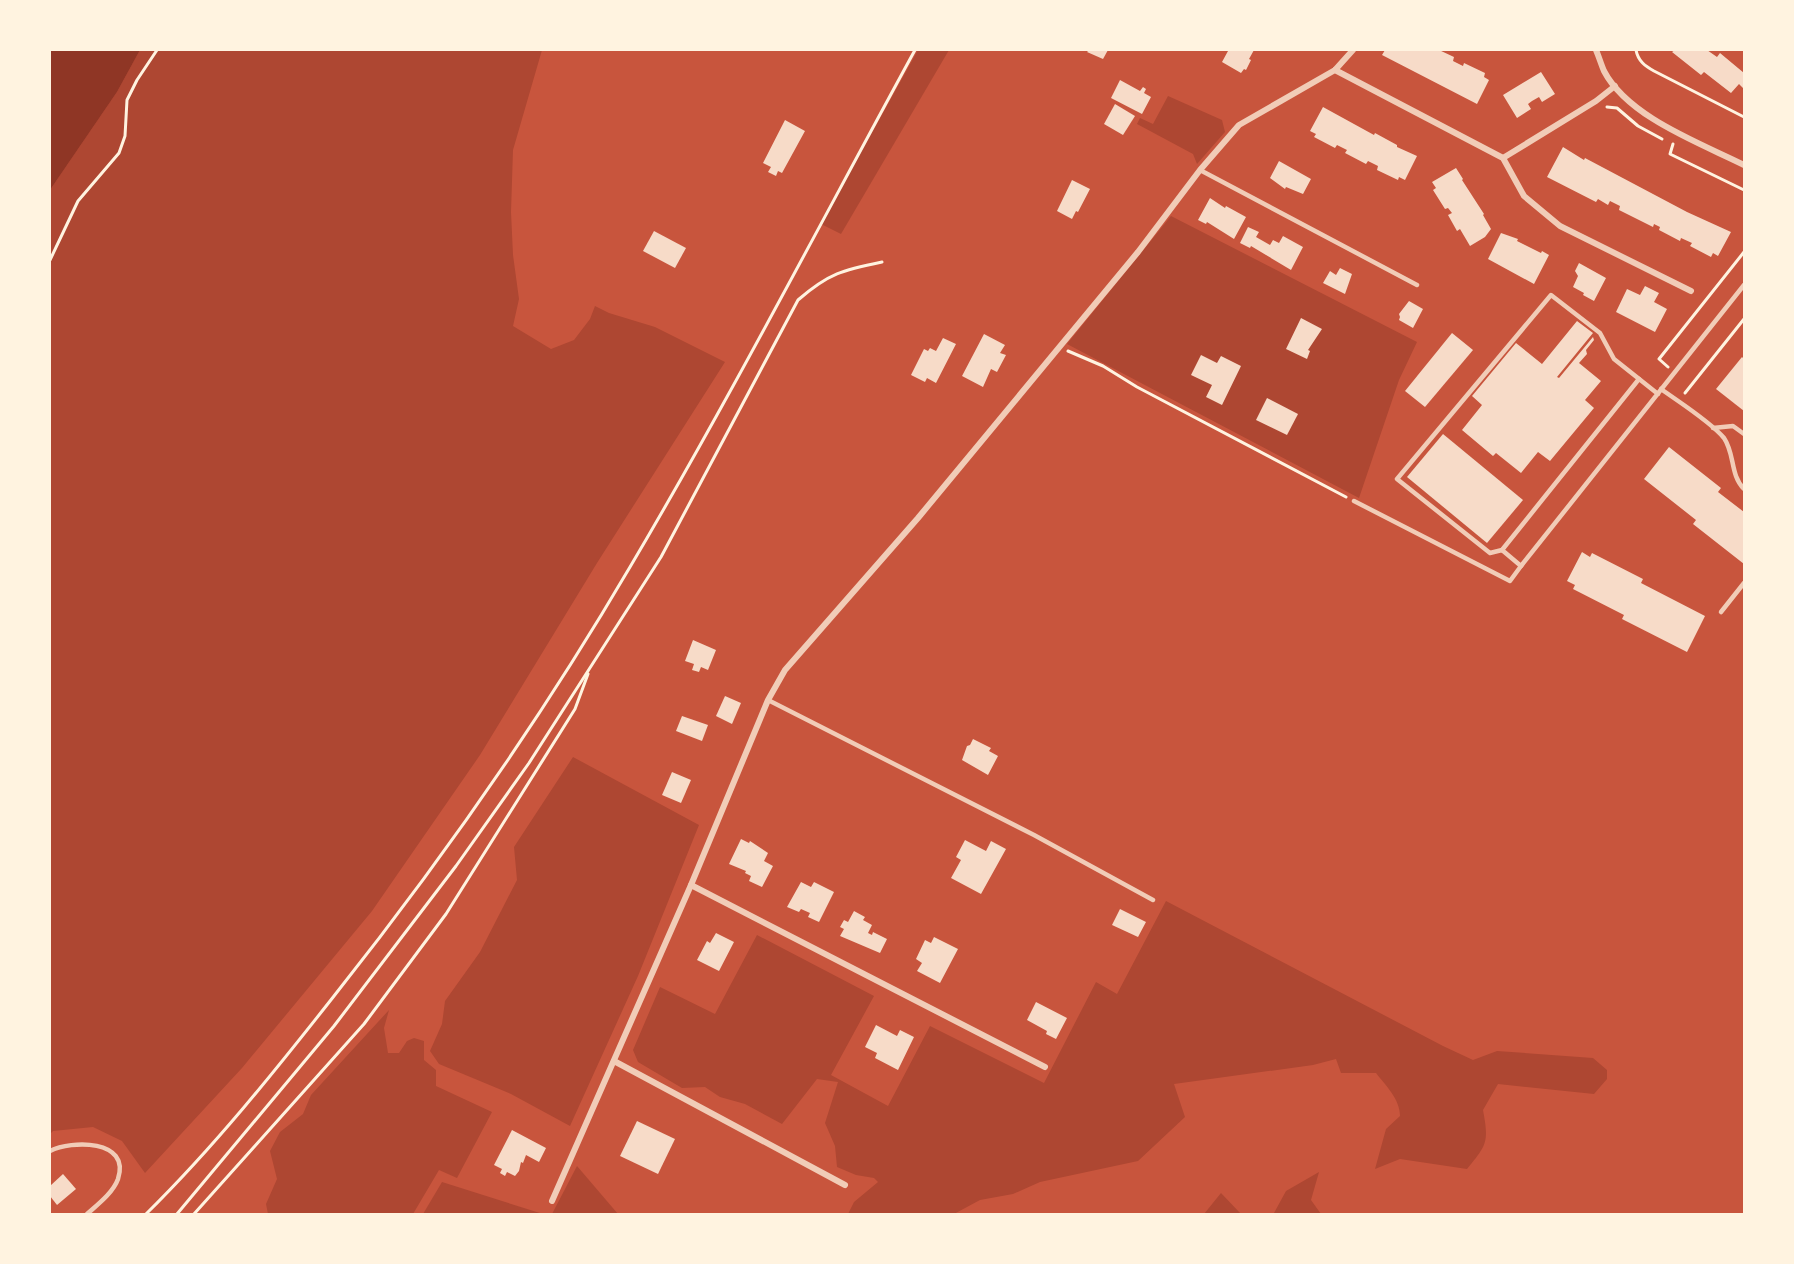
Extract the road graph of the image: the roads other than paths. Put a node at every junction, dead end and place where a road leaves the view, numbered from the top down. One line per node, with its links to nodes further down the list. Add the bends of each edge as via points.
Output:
1 (1353, 50): 3 (street)
2 (1596, 50): 4 (street)
3 (1335, 70): 5 (street); 7 (street, via 1239,125)
4 (1615, 86): 5 (street); 6 (street, via 1649,117)
5 (1503, 159): 10 (street, via 1524,196 1560,226)
6 (1744, 165)
7 (1200, 170): 8 (lane); 21 (street, via 1138,252 918,518 785,670)
8 (1417, 285)
9 (1744, 285): 12 (lane)
10 (1691, 291)
11 (1639, 379): 12 (lane); 17 (lane); 17 (lane, via 1614,359 1600,333 1551,295 1397,479 1490,553)
12 (1660, 392): 13 (lane); 18 (lane)
13 (1713, 428): 14 (lane, via 1733,426); 15 (lane, via 1724,439)
14 (1744, 434)
15 (1744, 489)
16 (1354, 501): 18 (lane, via 1510,581)
17 (1502, 550): 18 (lane)
18 (1521, 566)
19 (1744, 583): 20 (lane)
20 (1721, 612)
21 (768, 700): 22 (street); 23 (lane)
22 (691, 885): 24 (street); 25 (street)
23 (1153, 900)
24 (614, 1061): 27 (street); 28 (street)
25 (1045, 1067)
26 (50, 1152): 29 (lane, via 82,1145 114,1152 119,1165 118,1180)
27 (845, 1185)
28 (552, 1202)
29 (87, 1215)

